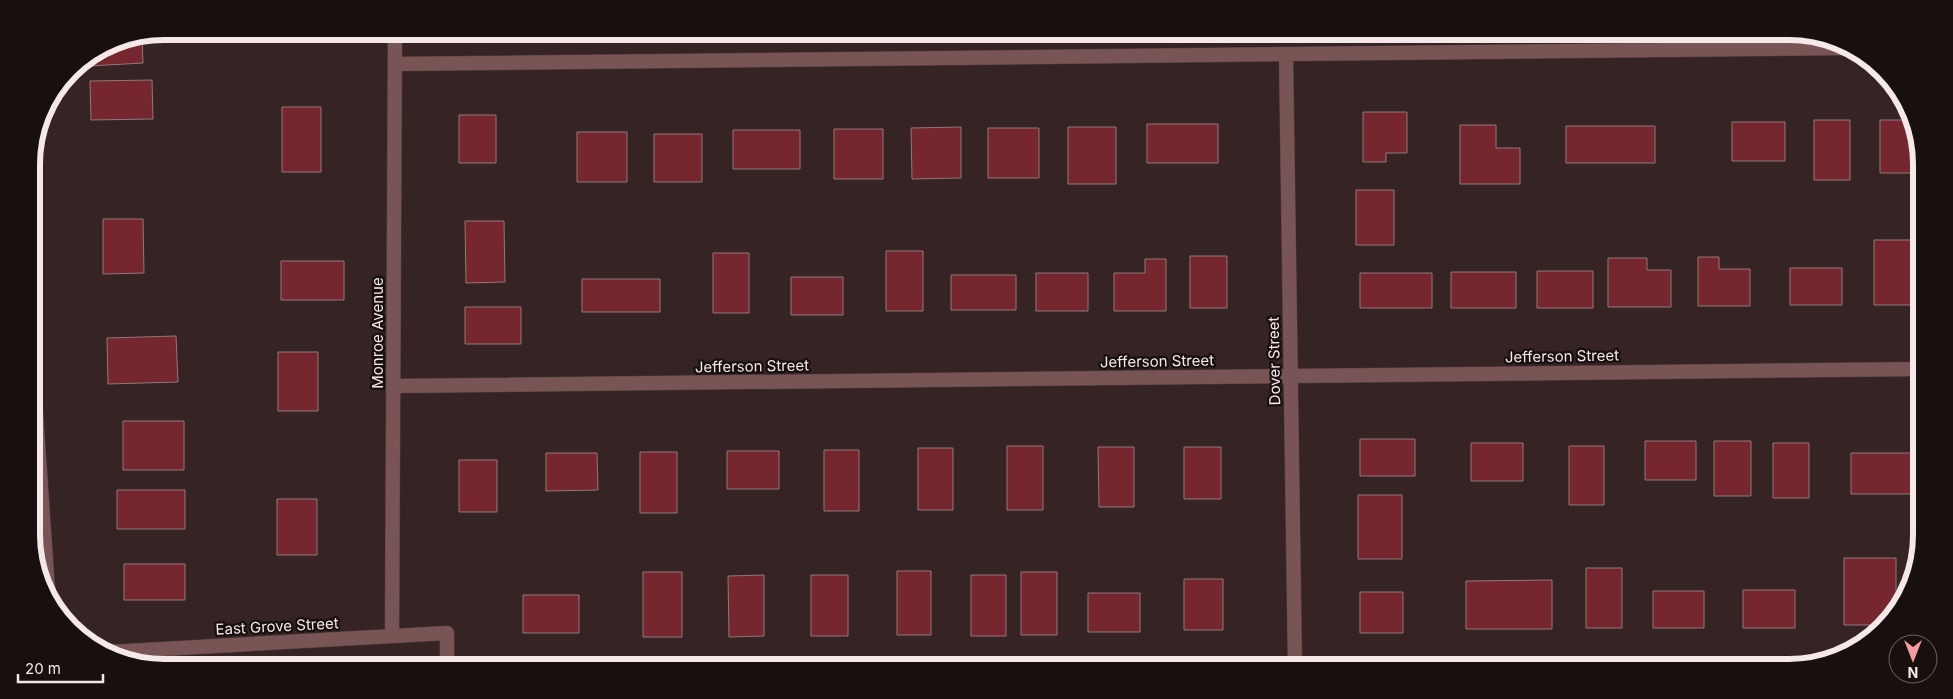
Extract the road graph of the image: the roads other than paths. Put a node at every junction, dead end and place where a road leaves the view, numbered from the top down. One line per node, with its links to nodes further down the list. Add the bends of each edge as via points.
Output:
1 (395, 40): 4 (street, Monroe Avenue)
2 (1832, 48): 3 (street)
3 (1286, 54): 4 (street); 6 (street, Dover Street)
4 (395, 64): 7 (street, Monroe Avenue)
5 (1913, 369): 6 (street, Jefferson Street)
6 (1291, 376): 7 (street, Jefferson Street); 13 (street, Dover Street)
7 (392, 386): 10 (street, Monroe Avenue)
8 (40, 489): 9 (street)
9 (47, 574)
10 (392, 636): 11 (street, East Grove Street); 12 (street, East Grove Street, via 447,633)
11 (122, 651)
12 (447, 659)
13 (1295, 659)

